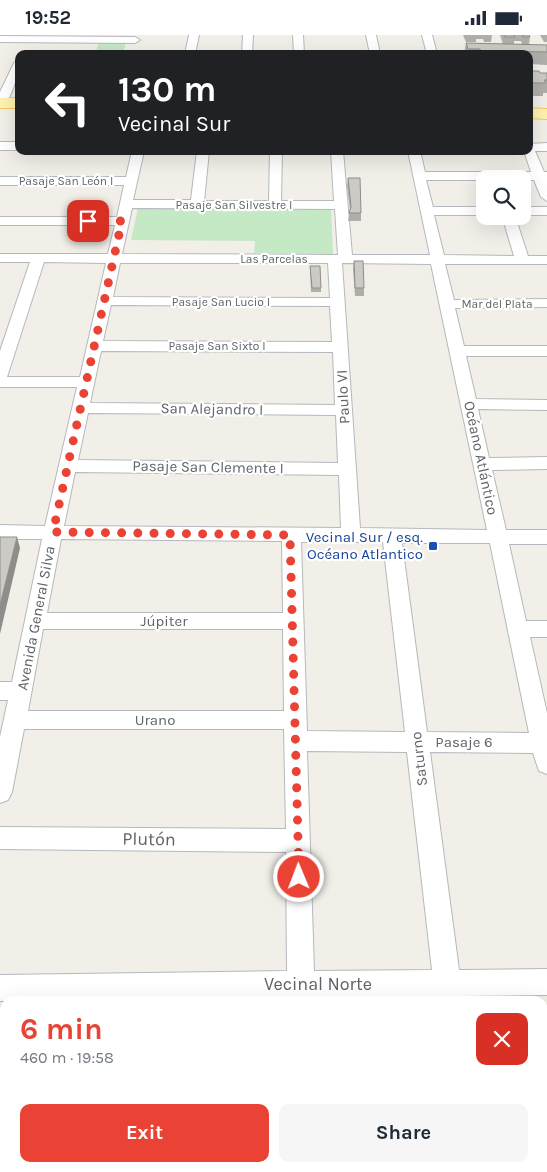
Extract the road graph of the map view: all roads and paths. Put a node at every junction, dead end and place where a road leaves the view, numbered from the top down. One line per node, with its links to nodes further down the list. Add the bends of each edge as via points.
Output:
1 (194, 35): 12 (street)
2 (248, 35): 13 (street)
3 (298, 35): 14 (street)
4 (372, 35): 15 (street)
5 (427, 35): 16 (street)
6 (136, 37): 9 (street); 11 (street)
7 (0, 39): 8 (street)
8 (29, 40): 9 (street)
9 (86, 40): 10 (street)
10 (82, 50)
11 (133, 50)
12 (191, 50)
13 (247, 50)
14 (299, 50)
15 (374, 50)
16 (431, 50)
17 (15, 71): 18 (street)
18 (0, 103): 19 (main road)
19 (15, 103)
20 (533, 105): 21 (main road)
21 (547, 105)
22 (0, 111): 23 (main road)
23 (15, 111)
24 (533, 113): 25 (main road)
25 (547, 113)
26 (0, 146): 27 (street)
27 (15, 146)
28 (547, 147): 29 (street)
29 (533, 149)
30 (137, 155): 39 (street, Avenida General Silva)
31 (203, 155): 42 (street)
32 (276, 155): 43 (street)
33 (337, 155): 44 (street, Paulo VI)
34 (415, 155): 36 (street, Océano Atlántico)
35 (532, 155): 37 (street)
36 (420, 176): 37 (street); 45 (street, Océano Atlántico)
37 (543, 176): 40 (street)
38 (0, 181): 39 (street, Pasaje San León I)
39 (132, 181): 41 (street, Avenida General Silva)
40 (547, 197)
41 (126, 204): 42 (street, Pasaje San Silvestre I); 50 (street, Avenida General Silva)
42 (197, 204): 43 (street, Pasaje San Silvestre I)
43 (275, 205): 44 (street, Pasaje San Silvestre I)
44 (341, 205): 55 (street, Paulo VI)
45 (427, 211): 46 (street); 56 (street, Océano Atlántico)
46 (476, 211)
47 (531, 211): 48 (street)
48 (547, 211)
49 (0, 221): 50 (street)
50 (122, 221): 54 (street, Avenida General Silva)
51 (511, 225): 57 (street)
52 (0, 258): 53 (street, Las Parcelas)
53 (38, 258): 54 (street, Las Parcelas); 67 (street)
54 (114, 258): 55 (street, Las Parcelas); 59 (street, Avenida General Silva)
55 (340, 259): 56 (street, Las Parcelas); 60 (street, Paulo VI)
56 (438, 259): 57 (street, Las Parcelas); 62 (street, Océano Atlántico)
57 (522, 260): 58 (street, Las Parcelas)
58 (547, 260)
59 (105, 301): 60 (street, Pasaje San Lucio I); 63 (street, Avenida General Silva)
60 (338, 303): 64 (street, Paulo VI)
61 (547, 303): 62 (street, Mar del Plata)
62 (447, 304): 65 (street, Océano Atlántico)
63 (95, 346): 64 (street, Pasaje San Sixto I); 69 (street, Avenida General Silva)
64 (340, 347): 73 (street, Paulo VI)
65 (457, 351): 66 (street); 70 (street, Océano Atlántico)
66 (547, 351)
67 (0, 375)
68 (0, 382): 69 (street)
69 (86, 382): 72 (street, Avenida General Silva)
70 (469, 404): 71 (street); 74 (street, Océano Atlántico)
71 (547, 405)
72 (81, 408): 73 (street, San Alejandro I); 76 (street, Avenida General Silva)
73 (344, 410): 77 (street, Paulo VI)
74 (482, 463): 75 (street); 83 (street, Océano Atlántico)
75 (547, 463)
76 (68, 466): 77 (street, Pasaje San Clemente I); 79 (street, Avenida General Silva)
77 (347, 469): 81 (street, Paulo VI)
78 (0, 532): 79 (street)
79 (53, 532): 80 (street); 85 (street, Avenida General Silva)
80 (290, 535): 81 (street); 86 (street)
81 (351, 535): 82 (street)
82 (392, 536): 83 (street); 92 (street, Saturno)
83 (498, 537): 84 (street); 87 (street, Océano Atlántico)
84 (547, 537)
85 (36, 621): 86 (street, Júpiter); 89 (street, Avenida General Silva)
86 (293, 621): 91 (street)
87 (518, 629): 88 (street); 93 (street, Océano Atlántico)
88 (547, 629)
89 (11, 691): 90 (street, Avenida General Silva)
90 (15, 720): 91 (street, Urano); 94 (street, Avenida General Silva)
91 (295, 731): 92 (street, Pasaje 6); 96 (street)
92 (417, 742): 93 (street, Pasaje 6); 98 (street, Saturno)
93 (545, 753)
94 (0, 792)
95 (0, 838): 96 (street, Plutón)
96 (298, 841): 99 (street)
97 (547, 982): 98 (street, Vecinal Norte)
98 (446, 983): 99 (street, Vecinal Norte)
99 (301, 985): 101 (street, Vecinal Norte)
100 (0, 988): 102 (street, Vecinal Norte)
101 (258, 993): 102 (street, Vecinal Norte)
102 (109, 994)

